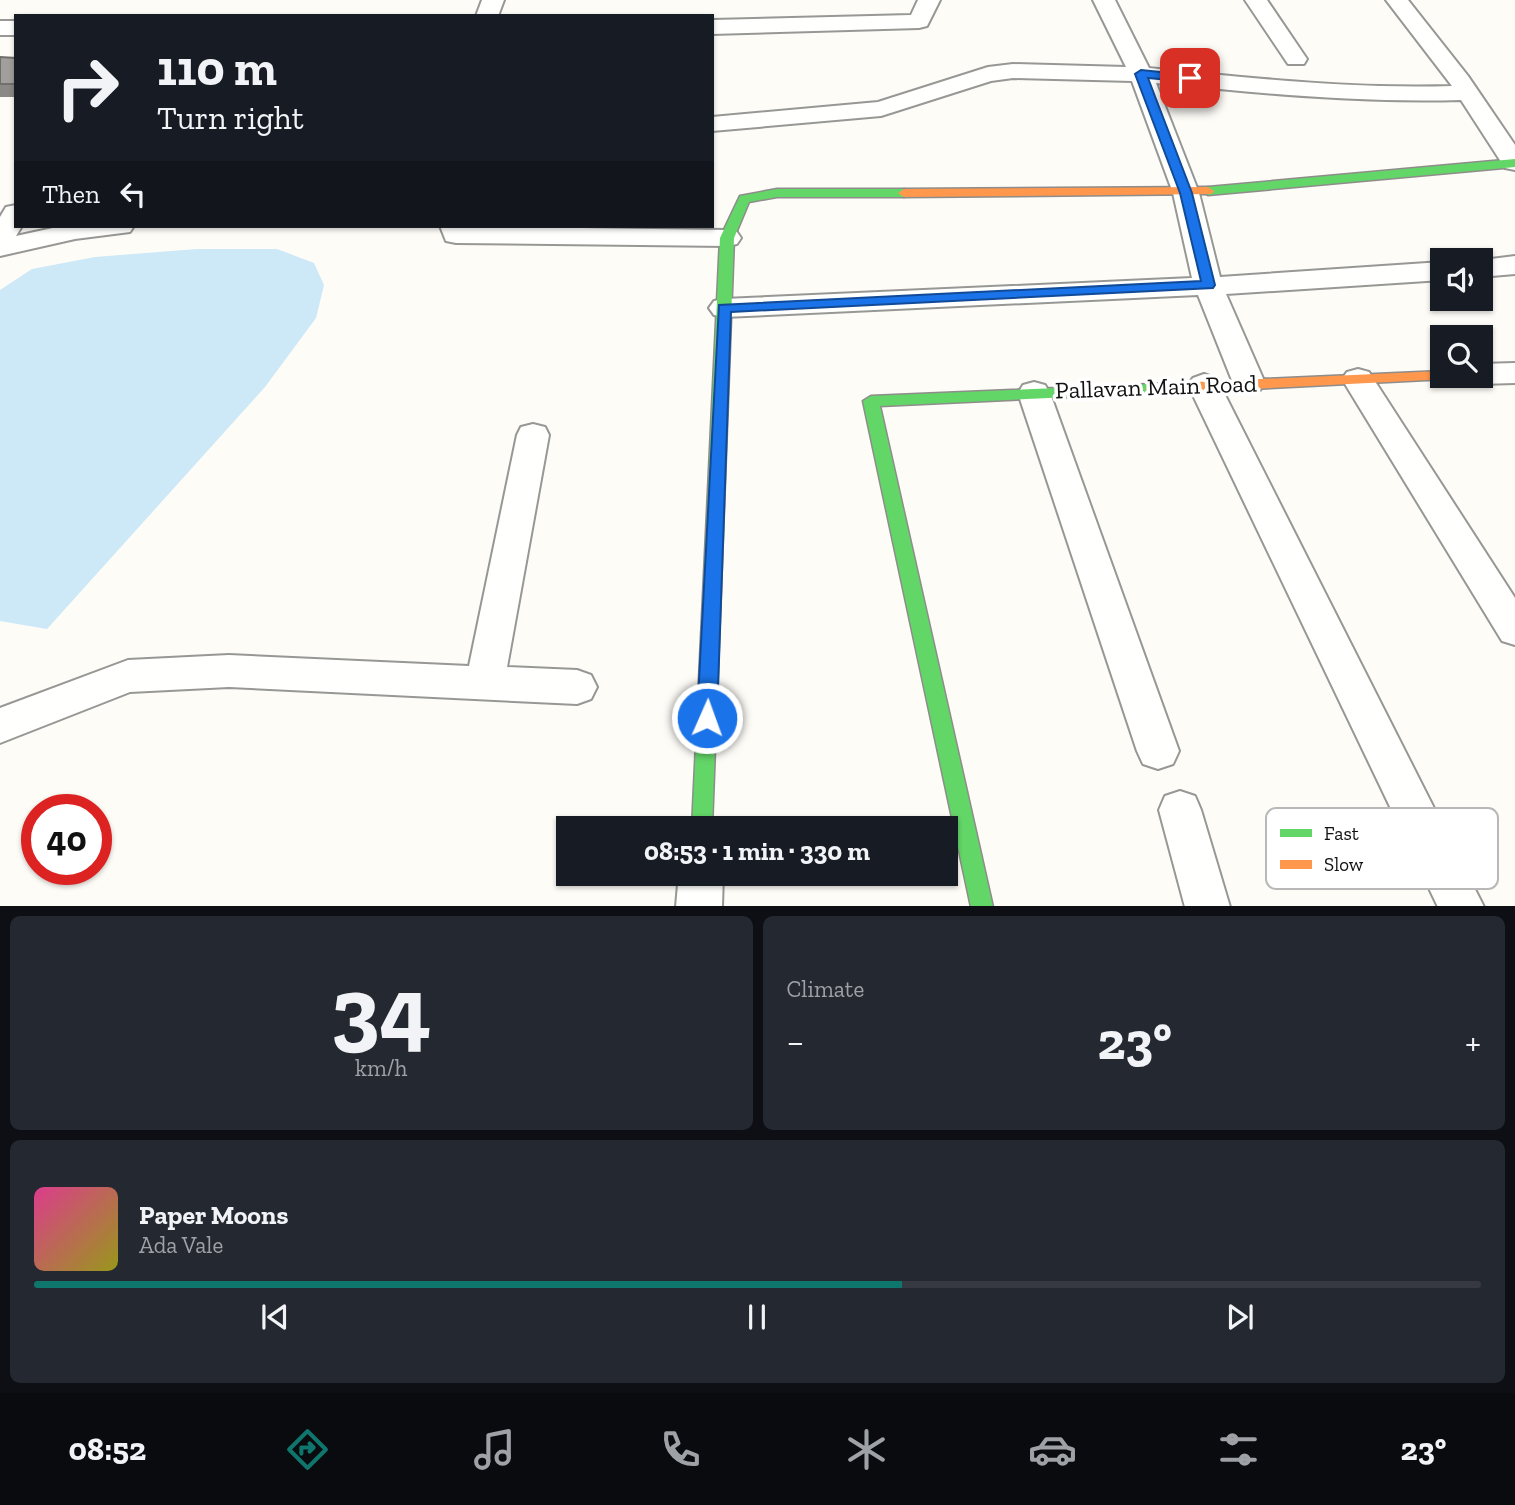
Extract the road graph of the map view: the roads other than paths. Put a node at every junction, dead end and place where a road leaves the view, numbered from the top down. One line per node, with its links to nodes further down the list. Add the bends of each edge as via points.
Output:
1 (929, 0): 5 (street, via 919,21)
2 (1104, 0): 7 (street)
3 (1256, 0): 6 (street)
4 (1397, 0): 8 (street)
5 (714, 27)
6 (1296, 59)
7 (1141, 74): 8 (street, via 1390,95); 9 (street, via 1001,72 881,108); 11 (street)
8 (1468, 93): 10 (street)
9 (714, 124)
10 (1514, 163): 11 (street)
11 (1186, 193): 15 (street, via 777,193 744,199); 21 (street)
12 (14, 216): 16 (street)
13 (102, 228): 17 (street)
14 (454, 228): 15 (street, via 456,235)
15 (727, 238): 22 (street)
16 (0, 240)
17 (0, 248)
18 (1515, 265): 19 (street)
19 (1493, 267)
20 (1430, 272): 21 (street)
21 (1208, 285): 22 (street); 27 (street)
22 (724, 308): 38 (street)
23 (1515, 373): 24 (street)
24 (1493, 374)
25 (1430, 376): 26 (street, Pallavan Main Road)
26 (1358, 379): 27 (street, Pallavan Main Road); 31 (street)
27 (1249, 383): 28 (street, Pallavan Main Road)
28 (1204, 386): 29 (street, Pallavan Main Road); 36 (street)
29 (1034, 393): 35 (street); 42 (street, Pallavan Main Road, via 871,401)
30 (533, 435): 32 (street)
31 (1515, 630)
32 (485, 683): 33 (street); 34 (street, via 229,671 128,676)
33 (576, 687)
34 (0, 726)
35 (1158, 751)
36 (1413, 808)
37 (1180, 810): 43 (street)
38 (703, 816)
39 (700, 886): 41 (street)
40 (1454, 889): 44 (street)
41 (699, 906)
42 (982, 906)
43 (1208, 906)
44 (1462, 906)

